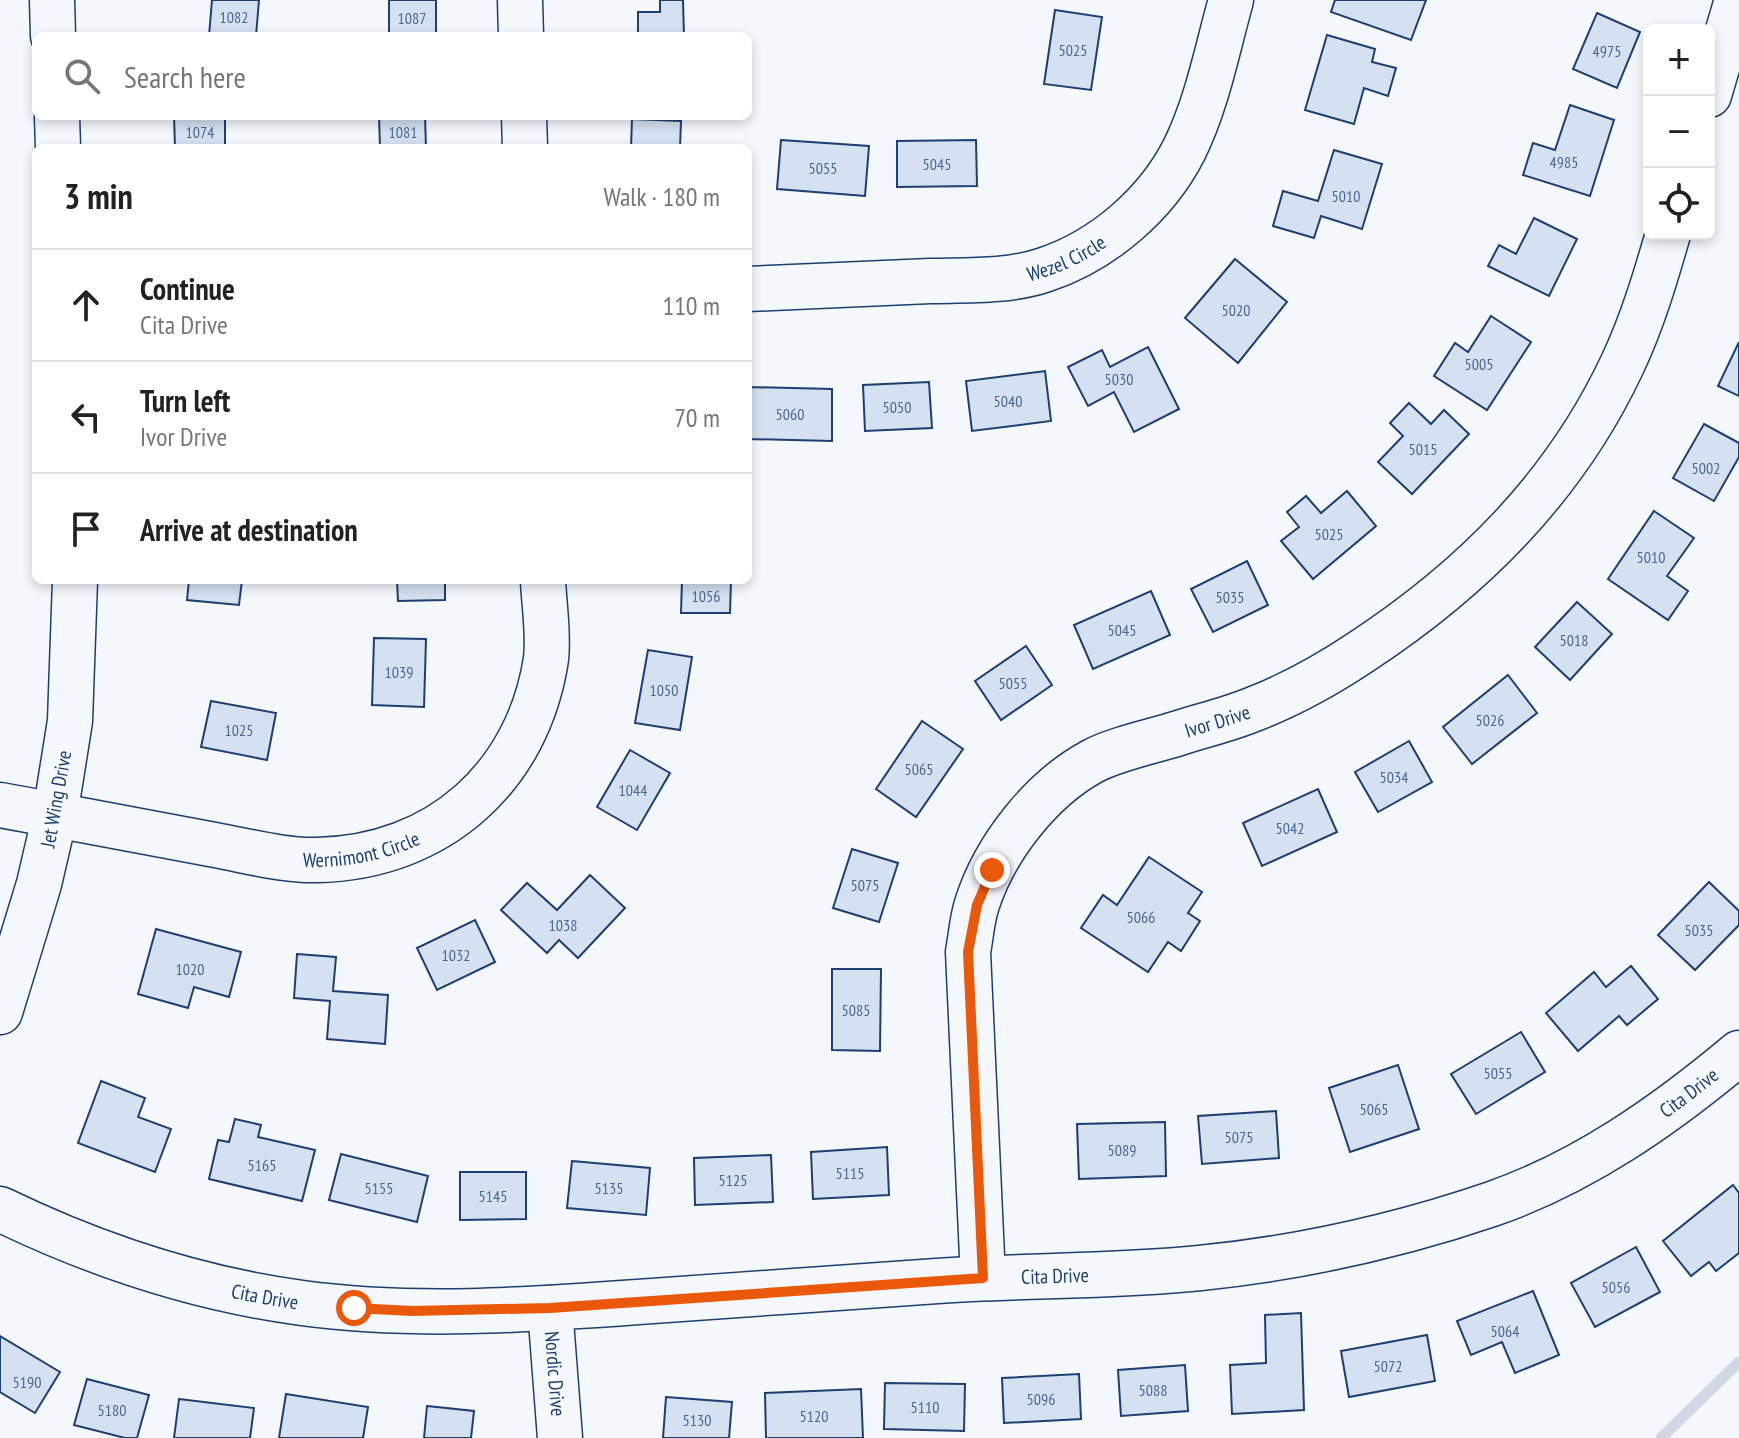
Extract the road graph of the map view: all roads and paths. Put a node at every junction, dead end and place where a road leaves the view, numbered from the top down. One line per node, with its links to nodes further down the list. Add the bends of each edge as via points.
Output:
1 (52, 0): 5 (street)
2 (520, 0): 6 (street)
3 (1231, 0): 13 (street, Wezel Circle, via 1200,113 1183,152 1160,188 1087,252 1042,271 986,279)
4 (1737, 0): 7 (street)
5 (53, 32)
6 (521, 32)
7 (1715, 75)
8 (57, 120): 10 (street)
9 (524, 120): 11 (street)
10 (58, 144)
11 (525, 144)
12 (1666, 240): 21 (street, Ivor Drive, via 1645,312 1589,427 1513,527 1476,566 1359,653 1291,691 1254,709 1093,761 1034,806 1012,836 977,905 968,952)
13 (752, 289)
14 (75, 584): 17 (street, Jet Wing Drive, via 70,721)
15 (543, 584): 17 (street, Wernimont Circle, via 546,656 536,704 493,782 428,834 356,857 315,860)
16 (0, 805): 17 (street, Wernimont Circle)
17 (55, 815): 18 (street, Jet Wing Drive)
18 (0, 1012)
19 (1739, 1053): 21 (street, Cita Drive, via 1640,1129 1566,1172 1496,1203 1429,1223 1349,1245 1198,1269)
20 (0, 1209): 22 (street, Cita Drive, via 185,1280 300,1303 412,1311)
21 (983, 1278): 22 (street, Cita Drive)
22 (550, 1308): 23 (street, Nordic Drive)
23 (560, 1438)

